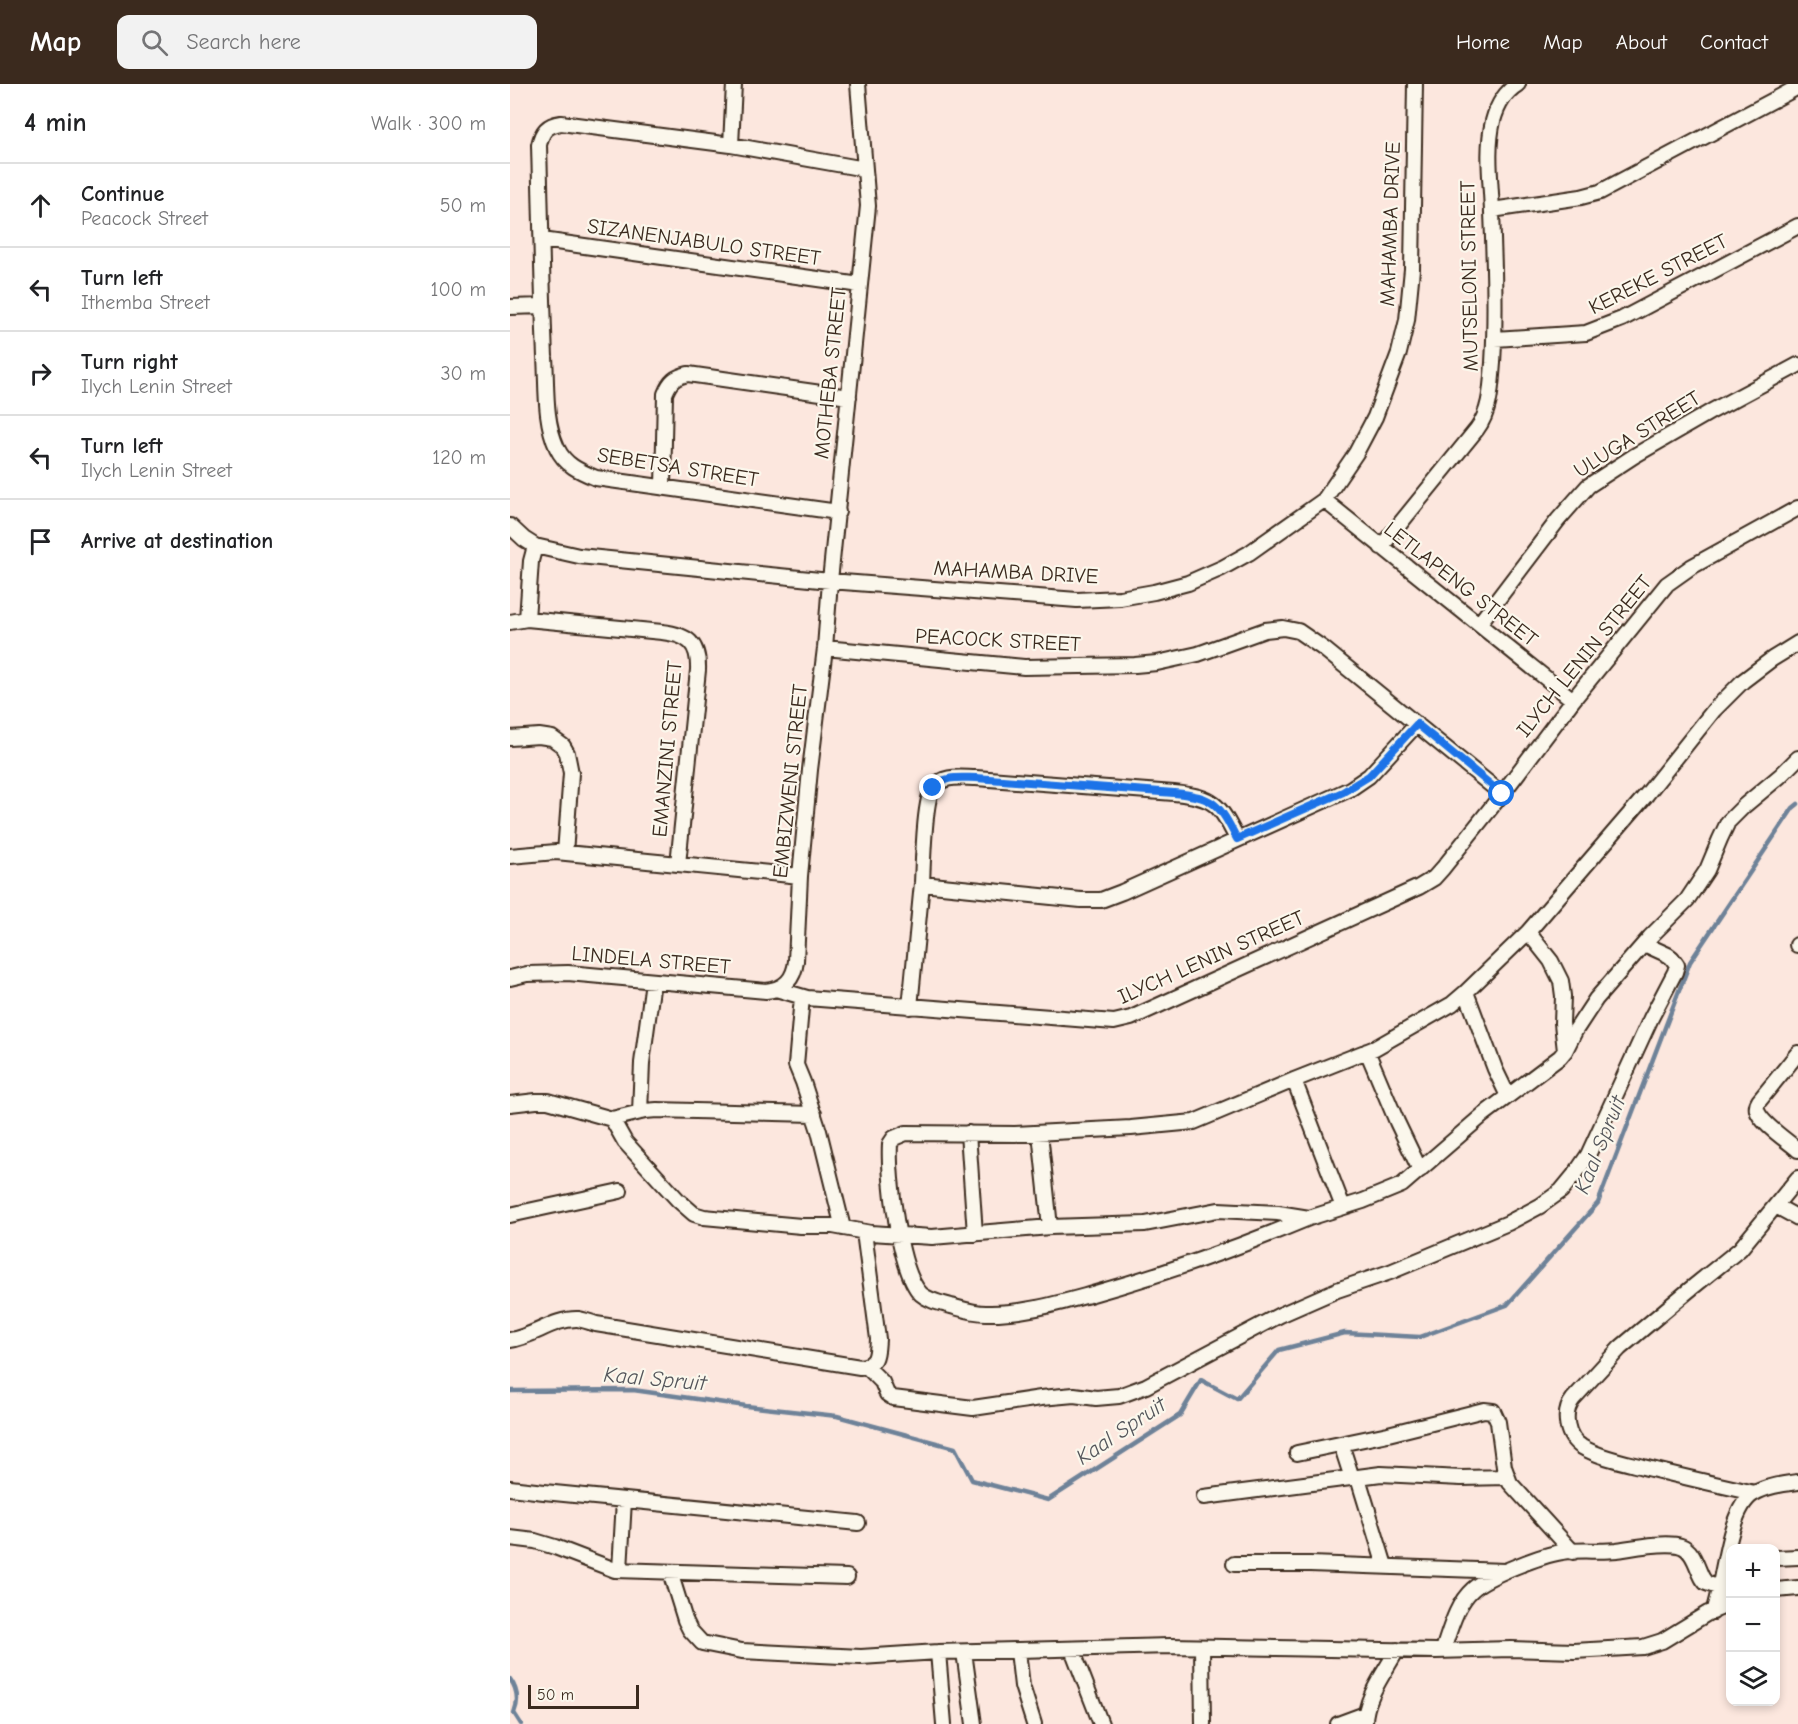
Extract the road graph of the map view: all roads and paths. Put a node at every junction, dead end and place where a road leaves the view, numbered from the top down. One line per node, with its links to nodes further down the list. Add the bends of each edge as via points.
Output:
1 (734, 84): 6 (street)
2 (858, 84): 7 (street, MOTHEBA STREET)
3 (1415, 84): 18 (street, MAHAMBA DRIVE, via 1412,268 1407,320 1375,417)
4 (1518, 84): 8 (street, MUTSELONI STREET, via 1500,102 1494,120 1489,155)
5 (1798, 87): 8 (street, via 1600,192)
6 (731, 144): 7 (street, SEBETSA STREET); 10 (street, SEBETSA STREET, via 561,123 546,128 539,145)
7 (865, 168): 11 (street, MOTHEBA STREET, via 868,206)
8 (1492, 210): 14 (street, MUTSELONI STREET)
9 (1798, 226): 14 (street, KEREKE STREET, via 1599,329)
10 (542, 240): 11 (street, SIZANENJABULO STREET); 12 (street, SEBETSA STREET)
11 (860, 285): 16 (street, MOTHEBA STREET)
12 (543, 306): 13 (street); 17 (street, SEBETSA STREET, via 548,415 563,459 576,470 596,478)
13 (510, 307)
14 (1494, 339): 23 (street, MUTSELONI STREET, via 1491,393 1485,418)
15 (1798, 365): 27 (street, ULUGA STREET, via 1588,486)
16 (849, 397): 17 (street, via 688,374 677,377 665,394); 20 (street, MOTHEBA STREET)
17 (663, 487): 20 (street, SEBETSA STREET)
18 (1324, 500): 23 (street, LETLAPENG STREET); 24 (street, MAHAMBA DRIVE, via 1222,568 1176,587 1139,595 1077,600)
19 (1798, 508): 30 (street, ILYCH LENIN STREET, via 1667,584)
20 (838, 512): 24 (street, MOTHEBA STREET)
21 (510, 526): 22 (street, MAHAMBA DRIVE)
22 (535, 546): 24 (street, MAHAMBA DRIVE, via 579,556); 25 (street)
23 (1381, 547): 27 (street, LETLAPENG STREET)
24 (830, 581): 29 (street, EMBIZWENI STREET)
25 (527, 619): 26 (street, EMANZINI STREET); 38 (street, EMANZINI STREET, via 675,634 687,638 694,646 698,670)
26 (510, 622)
27 (1479, 624): 30 (street, LETLAPENG STREET)
28 (1798, 643): 41 (street, via 1743,681 1714,710)
29 (825, 648): 31 (street, PEACOCK STREET, via 1024,666 1135,665 1198,654 1265,630 1283,628 1306,636); 39 (street, EMBIZWENI STREET)
30 (1573, 700): 34 (street, ILYCH LENIN STREET)
31 (1417, 724): 34 (street, PEACOCK STREET); 35 (street, via 1360,783)
32 (510, 738): 36 (street, via 552,738 567,753 572,773)
33 (1798, 758): 42 (street, via 1728,822 1698,885)
34 (1502, 794): 48 (street, ILYCH LENIN STREET, via 1428,882 1131,1018 1104,1023)
35 (1237, 839): 40 (street, via 1096,901); 40 (street, via 1220,809 1197,796 948,778 933,788 929,797)
36 (565, 853): 37 (street); 38 (street)
37 (510, 856)
38 (678, 864): 39 (street)
39 (800, 876): 45 (street, EMBIZWENI STREET, via 796,962 793,975)
40 (922, 884): 48 (street)
41 (1528, 932): 46 (street); 50 (street, via 1561,981)
42 (1644, 944): 50 (street, via 1596,999); 75 (street, via 1672,958 1677,965 1675,972 1588,1155 1561,1191 1527,1214 1435,1255 1289,1311 1146,1386 1119,1396 1074,1395 985,1408 949,1406 893,1398)
43 (510, 978): 44 (street, LINDELA STREET, via 552,973)
44 (652, 981): 45 (street, LINDELA STREET, via 754,990); 55 (street)
45 (782, 986): 47 (street, LINDELA STREET)
46 (1467, 992): 49 (street); 53 (street)
47 (802, 997): 48 (street, ILYCH LENIN STREET); 56 (street, via 796,1065)
48 (910, 1007)
49 (1367, 1051): 52 (street); 61 (street)
50 (1565, 1052): 53 (street)
51 (1798, 1053): 60 (street, via 1759,1101 1757,1111)
52 (1294, 1080): 59 (street, via 1194,1122); 65 (street)
53 (1508, 1096): 61 (street)
54 (510, 1104): 57 (street, via 548,1101)
55 (640, 1112): 56 (street); 57 (street)
56 (814, 1114): 70 (street)
57 (612, 1119): 70 (street, via 635,1154 694,1214)
58 (968, 1133): 59 (street); 72 (street); 73 (street, via 906,1133 892,1141)
59 (1040, 1133): 69 (street)
60 (1798, 1150)
61 (1420, 1170): 65 (street, via 1398,1187)
62 (1798, 1178): 64 (street)
63 (620, 1191): 66 (street)
64 (1776, 1206): 68 (street); 82 (street, via 1731,1258 1620,1348 1573,1399 1566,1413 1572,1437 1582,1447 1624,1462)
65 (1343, 1207): 67 (street)
66 (510, 1215)
67 (1309, 1218): 69 (street, via 1218,1210 1145,1224); 73 (street, via 1135,1283 1062,1303 1000,1313 976,1312 925,1296 913,1281)
68 (1798, 1218)
69 (1050, 1227): 72 (street)
70 (843, 1228): 71 (street)
71 (864, 1232): 73 (street); 75 (street, via 878,1339 877,1356)
72 (975, 1234): 73 (street)
73 (898, 1235)
74 (510, 1340): 75 (street, via 580,1319)
75 (866, 1366)
76 (1341, 1444): 77 (street); 78 (street, via 1490,1410 1498,1422); 79 (street)
77 (1297, 1453)
78 (1507, 1477): 79 (street, via 1387,1474); 88 (street)
79 (1355, 1478): 83 (street); 92 (street)
80 (1798, 1482): 82 (street)
81 (510, 1488): 84 (street)
82 (1755, 1493): 87 (street, via 1739,1513)
83 (1204, 1497)
84 (624, 1500): 85 (street); 94 (street)
85 (858, 1523)
86 (510, 1538): 94 (street, via 535,1541)
87 (1732, 1544)
88 (1573, 1552): 95 (street, via 1545,1556); 98 (street, via 1680,1546 1690,1553 1706,1583)
89 (1798, 1557): 90 (street)
90 (1780, 1558)
91 (1234, 1564): 92 (street)
92 (1385, 1566): 95 (street)
93 (1726, 1567): 98 (street)
94 (620, 1570): 96 (street)
95 (1507, 1571): 106 (street, via 1466,1596)
96 (670, 1572): 97 (street); 108 (street, via 690,1630 702,1643 712,1646 849,1656)
97 (847, 1578)
98 (1720, 1588): 102 (street)
99 (1798, 1588): 100 (street)
100 (1780, 1590)
101 (1726, 1606): 102 (street)
102 (1713, 1612): 106 (street, via 1662,1641 1643,1647)
103 (1202, 1647): 104 (street); 105 (street); 115 (street)
104 (1072, 1649): 107 (street); 114 (street)
105 (1397, 1650): 106 (street); 110 (street, via 1369,1699)
106 (1443, 1650)
107 (1018, 1651): 109 (street); 113 (street, via 1022,1686)
108 (938, 1652): 109 (street); 111 (street)
109 (964, 1652): 112 (street)
110 (1365, 1719): 116 (street)
111 (944, 1724)
112 (974, 1724)
113 (1034, 1724)
114 (1101, 1724)
115 (1203, 1724)
116 (1338, 1724)

